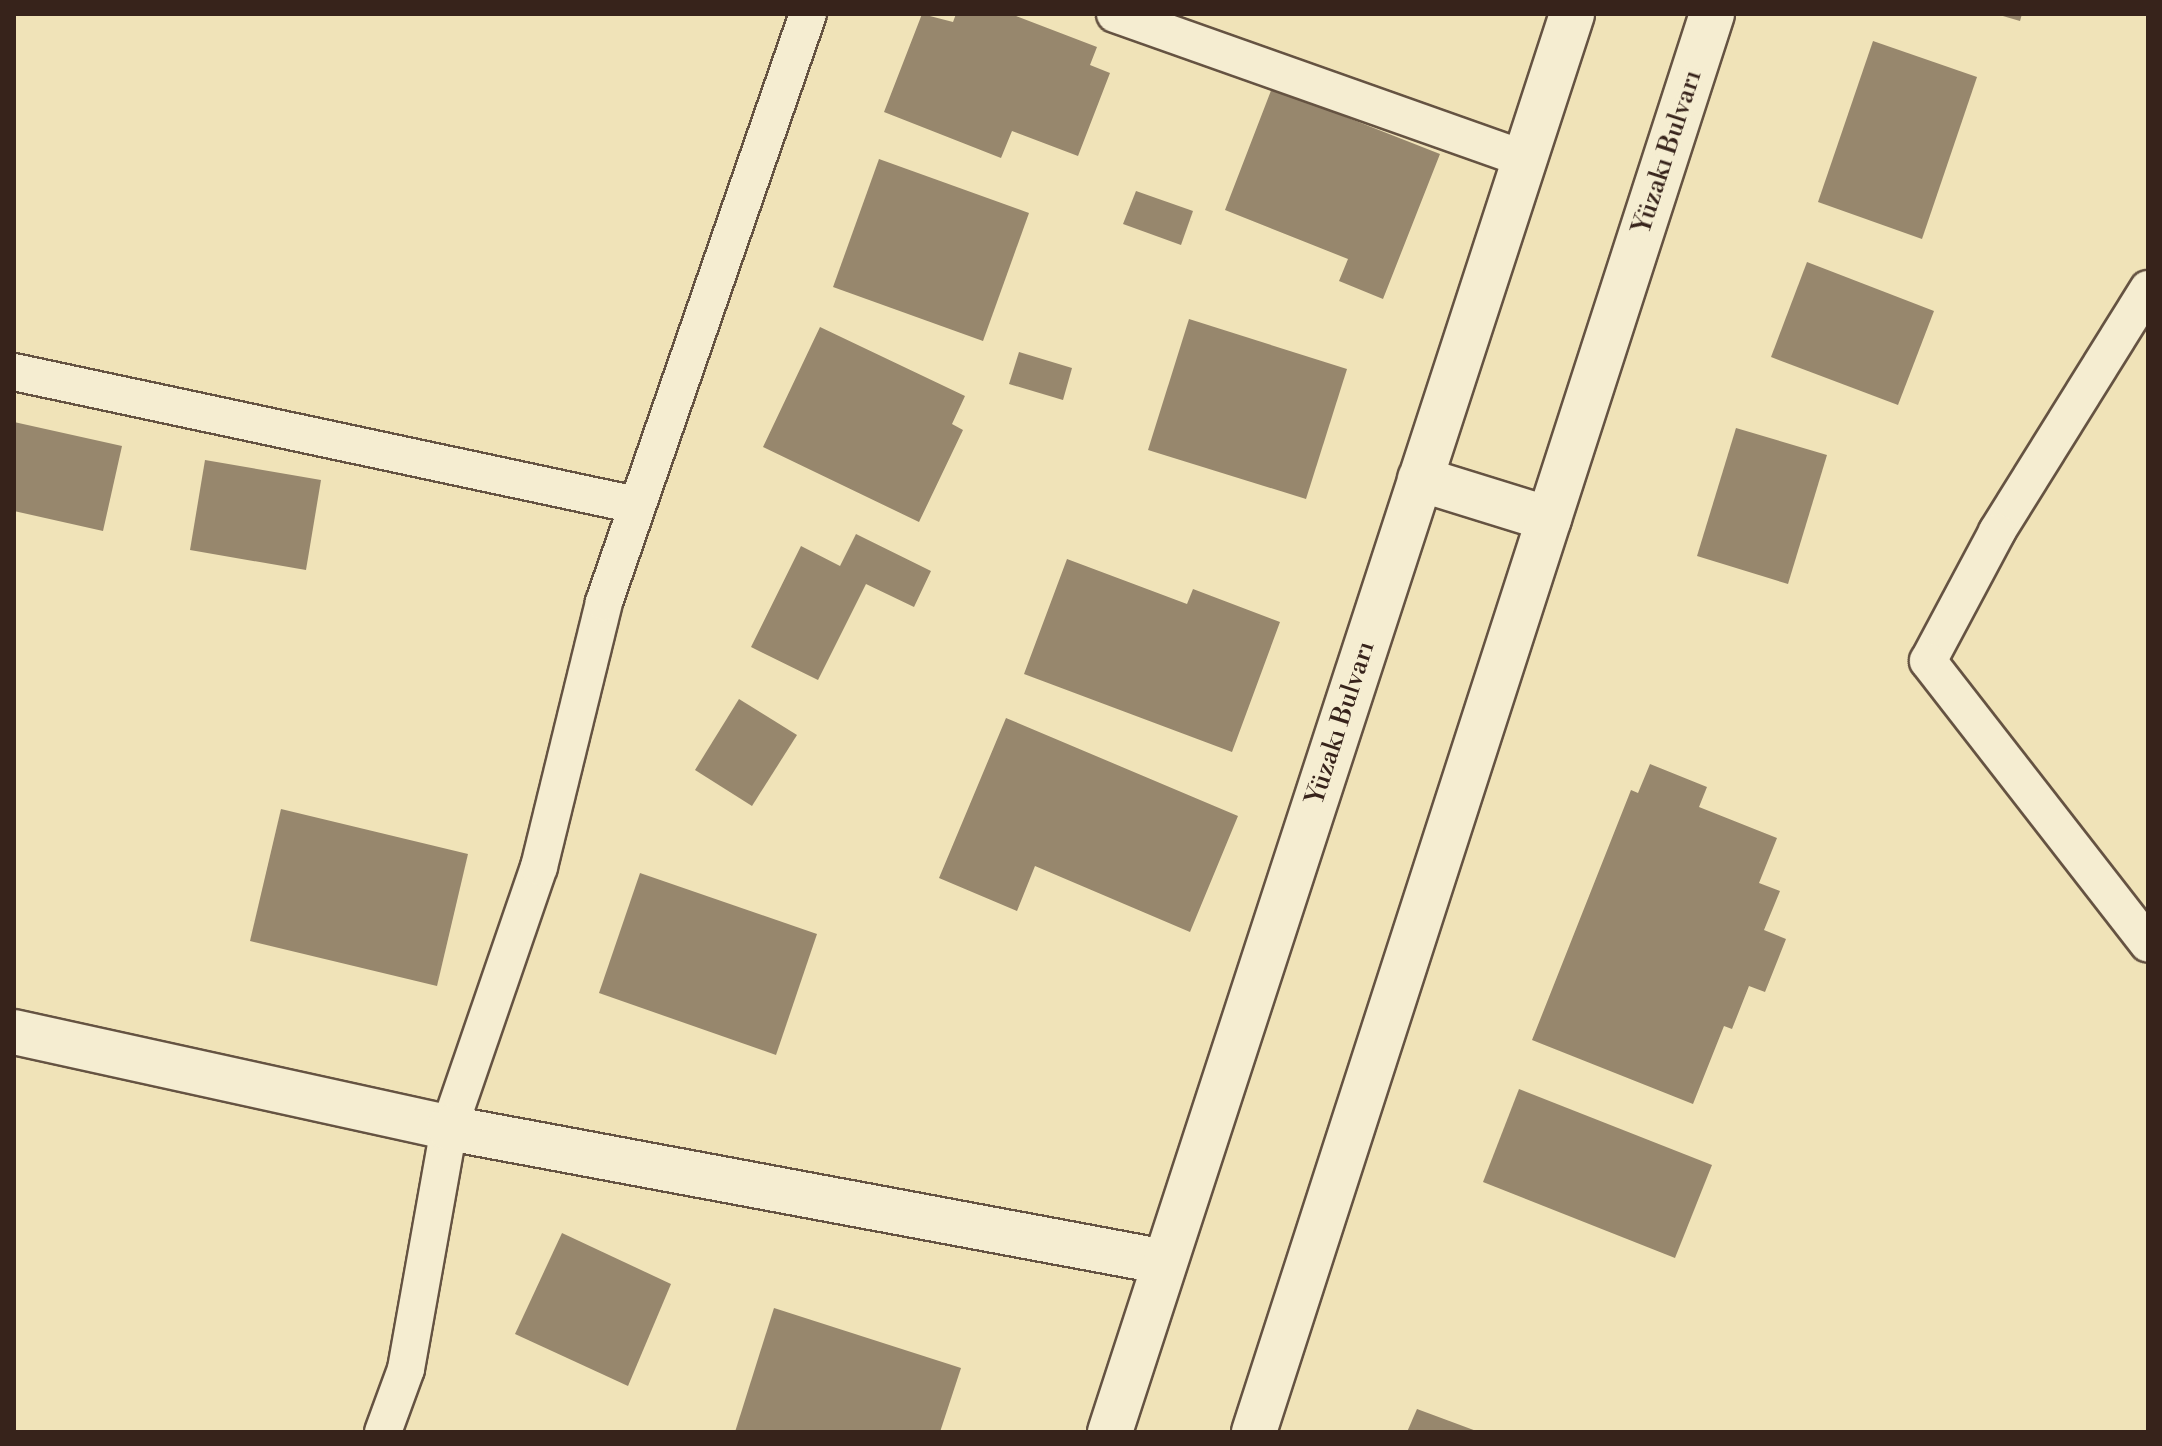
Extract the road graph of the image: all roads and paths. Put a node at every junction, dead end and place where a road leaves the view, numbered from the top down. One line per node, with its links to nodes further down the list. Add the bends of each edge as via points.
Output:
1 (808, 14): 9 (street)
2 (1115, 14): 5 (street)
3 (1572, 14): 5 (main road, Yüzakı Bulvarı)
4 (1712, 14): 10 (main road, Yüzakı Bulvarı)
5 (1524, 159): 8 (main road, Yüzakı Bulvarı)
6 (2148, 289): 11 (street, via 1997,532 1928,661)
7 (14, 372): 9 (street)
8 (1420, 479): 10 (main road); 14 (main road, Yüzakı Bulvarı)
9 (636, 505): 13 (street, via 604,602 539,867)
10 (1549, 519): 17 (main road, Yüzakı Bulvarı)
11 (2148, 944)
12 (14, 1032): 13 (main road)
13 (449, 1128): 14 (main road); 15 (street, via 406,1369)
14 (1165, 1262): 16 (main road, Yüzakı Bulvarı)
15 (383, 1432)
16 (1110, 1432)
17 (1254, 1432)

